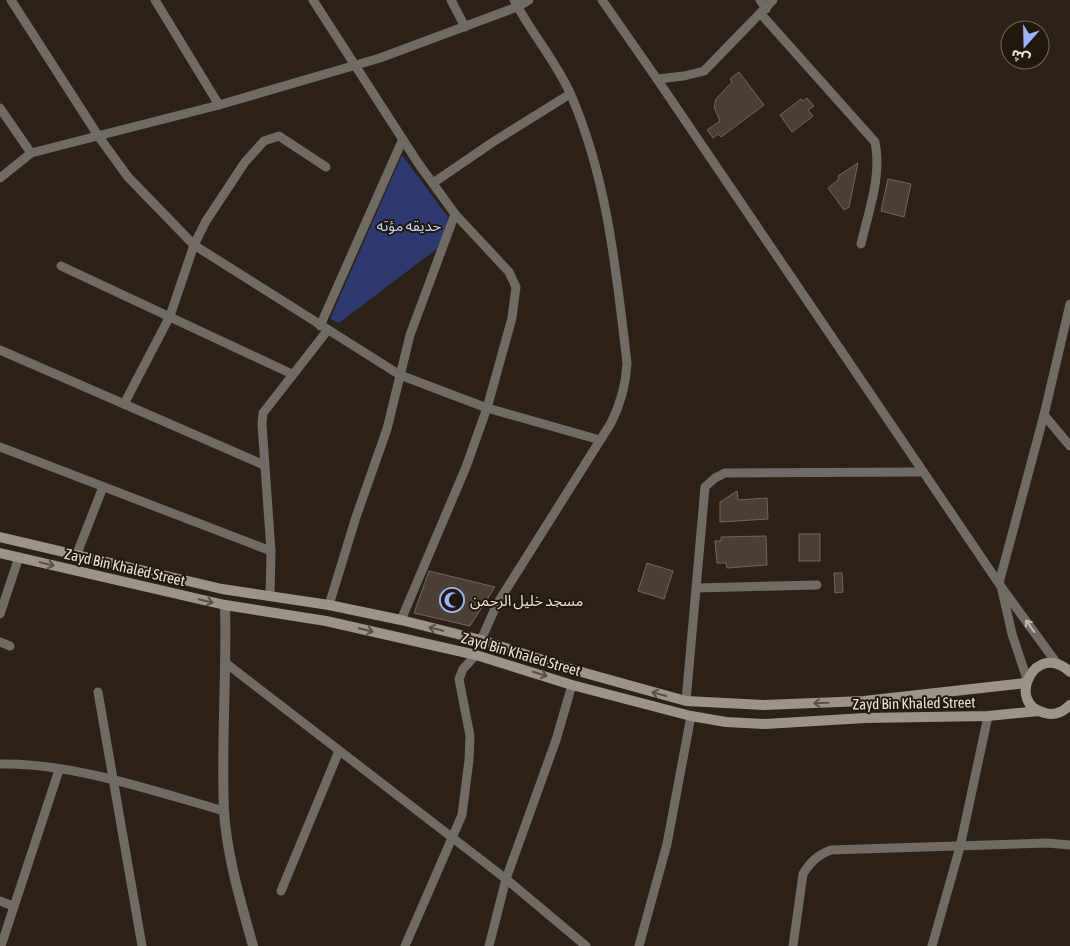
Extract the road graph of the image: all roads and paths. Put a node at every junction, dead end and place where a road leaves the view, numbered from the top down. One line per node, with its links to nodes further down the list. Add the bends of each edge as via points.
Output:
1 (11, 0): 17 (street)
2 (155, 0): 15 (street)
3 (312, 0): 12 (street)
4 (451, 0): 11 (street)
5 (529, 0): 9 (street)
6 (602, 0): 13 (street)
7 (760, 0): 10 (street)
8 (774, 0): 10 (street)
9 (516, 3): 11 (street); 14 (street)
10 (764, 12): 13 (street, via 704,71); 24 (street, via 875,142 878,168)
11 (465, 26): 12 (street)
12 (354, 65): 15 (street); 18 (street)
13 (658, 79): 41 (street)
14 (570, 94): 22 (street); 37 (street, via 592,151 613,242 627,363 619,406)
15 (219, 104): 17 (street)
16 (0, 108): 19 (street)
17 (99, 137): 19 (street); 25 (street, via 128,177)
18 (402, 141): 22 (street); 29 (street)
19 (31, 153): 21 (street)
20 (326, 167): 25 (street, via 279,136 268,138 245,162 206,220)
21 (0, 178)
22 (433, 183): 23 (street)
23 (455, 214): 33 (street, via 410,335); 35 (street, via 510,272 516,287 512,318)
24 (861, 244)
25 (194, 245): 28 (street); 29 (street)
26 (61, 266): 28 (street)
27 (1070, 304): 30 (street)
28 (170, 316): 32 (street); 34 (street)
29 (324, 329): 32 (street); 33 (street)
30 (1066, 336): 36 (street)
31 (0, 350): 34 (street)
32 (292, 374): 40 (street, via 263,413)
33 (400, 375): 35 (street); 54 (street, via 387,430)
34 (124, 404): 40 (street)
35 (487, 408): 37 (street); 56 (street, via 466,467)
36 (1044, 415): 38 (street); 49 (street)
37 (600, 440): 57 (street, via 496,604)
38 (1070, 446)
39 (0, 447): 42 (street)
40 (264, 465): 44 (street)
41 (923, 472): 49 (street); 51 (street, via 725,473 715,478 705,487)
42 (103, 487): 44 (street); 46 (street)
43 (0, 537): 46 (main road, Zayd Bin Khaled Street)
44 (271, 551): 52 (street)
45 (0, 553): 47 (main road, Zayd Bin Khaled Street)
46 (76, 556): 52 (main road, Zayd Bin Khaled Street, via 222,589)
47 (19, 557): 50 (street); 53 (main road, Zayd Bin Khaled Street, one-way to 53)
48 (817, 585): 51 (street)
49 (1000, 585): 62 (street, one-way to 49); 64 (street)
50 (5, 587): 55 (street)
51 (697, 588): 67 (street)
52 (270, 596): 54 (main road, Zayd Bin Khaled Street)
53 (225, 605): 60 (main road, Zayd Bin Khaled Street, one-way to 60, via 326,621); 61 (street)
54 (329, 605): 56 (main road, Zayd Bin Khaled Street)
55 (0, 614)
56 (401, 620): 57 (main road, Zayd Bin Khaled Street, one-way to 56)
57 (481, 640): 67 (main road, Zayd Bin Khaled Street, one-way to 57)
58 (0, 642): 59 (street)
59 (10, 646)
60 (476, 655): 65 (main road, Zayd Bin Khaled Street, one-way to 65); 77 (street, via 463,669 459,679 470,754 464,806)
61 (227, 664): 72 (street); 76 (street)
62 (1058, 665): 63 (main road); 64 (main road, via 1040,666)
63 (1070, 672)
64 (1027, 681): 67 (main road, Zayd Bin Khaled Street, one-way to 67, via 864,701 764,705); 69 (main road, via 1028,699)
65 (572, 684): 70 (main road, Zayd Bin Khaled Street); 80 (street, via 556,740)
66 (98, 692): 75 (street)
67 (686, 701)
68 (1069, 707): 69 (main road, Zayd Bin Khaled Street, via 1056,714)
69 (1039, 711): 71 (main road, Zayd Bin Khaled Street)
70 (691, 716): 71 (main road, Zayd Bin Khaled Street, via 765,724); 90 (street, via 667,844)
71 (988, 716): 79 (street)
72 (340, 751): 77 (street); 81 (street)
73 (0, 764): 74 (street)
74 (59, 770): 75 (street); 83 (street)
75 (114, 780): 76 (street); 85 (street)
76 (224, 811): 86 (street, via 233,869)
77 (452, 838): 80 (street); 87 (street)
78 (1070, 845): 79 (street)
79 (960, 847): 91 (street, via 831,850 820,855 803,874); 92 (street)
80 (506, 879): 88 (street); 89 (street)
81 (281, 891)
82 (0, 902): 83 (street)
83 (13, 906): 84 (street)
84 (1, 946)
85 (142, 946)
86 (253, 946)
87 (405, 946)
88 (489, 946)
89 (586, 946)
90 (639, 946)
91 (793, 946)
92 (932, 946)

